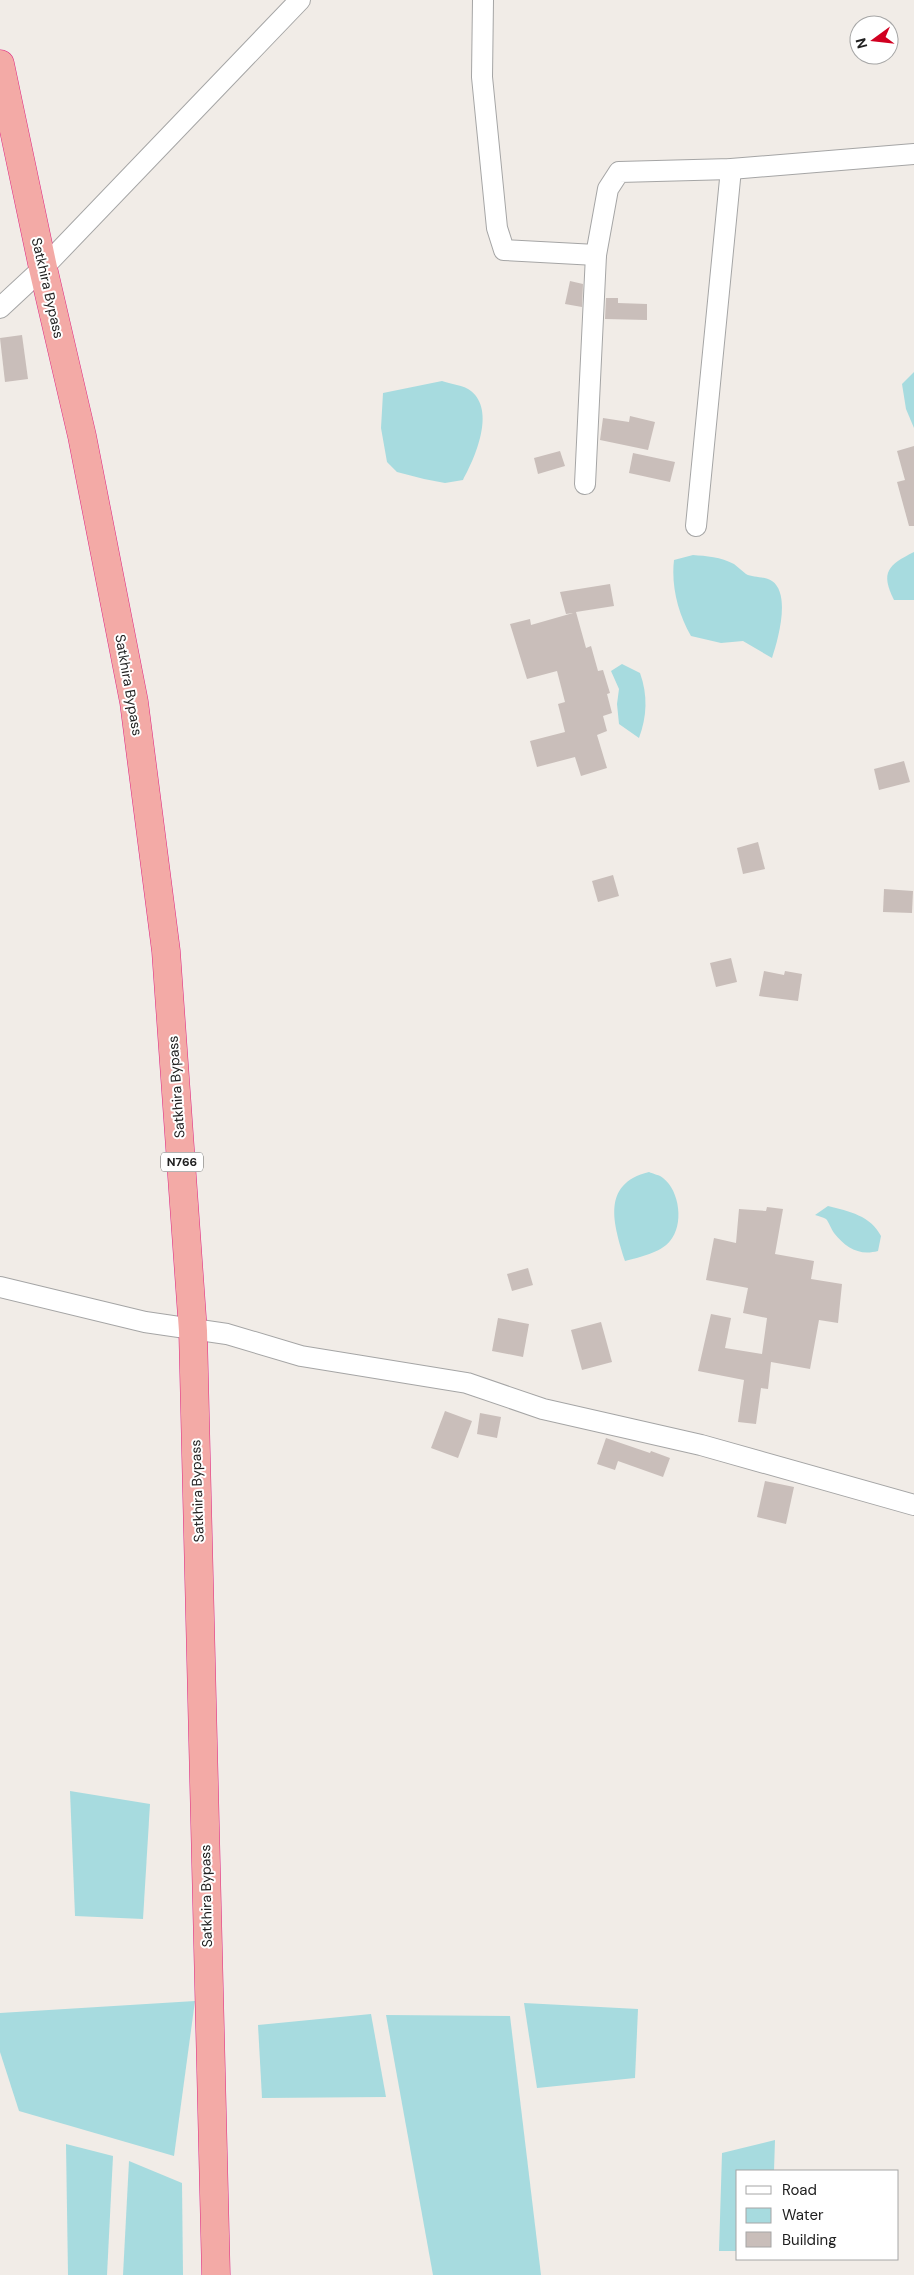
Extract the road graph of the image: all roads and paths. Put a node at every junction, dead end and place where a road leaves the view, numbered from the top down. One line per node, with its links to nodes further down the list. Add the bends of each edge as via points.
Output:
1 (300, 0): 7 (street)
2 (483, 0): 6 (street, via 482,77 497,228 504,250)
3 (0, 64): 7 (highway, Satkhira Bypass / N766)
4 (914, 154): 5 (street)
5 (731, 169): 6 (street, via 619,172 608,189); 10 (street)
6 (596, 255): 9 (street)
7 (43, 268): 8 (street); 12 (highway, Satkhira Bypass / N766, via 82,436 134,702 166,951)
8 (0, 308)
9 (585, 484)
10 (696, 526)
11 (0, 1287): 12 (street, via 145,1322)
12 (193, 1330): 13 (street, via 227,1334 301,1356 466,1383 543,1409 701,1445); 14 (highway, Satkhira Bypass / N766)
13 (914, 1505)
14 (216, 2275)

